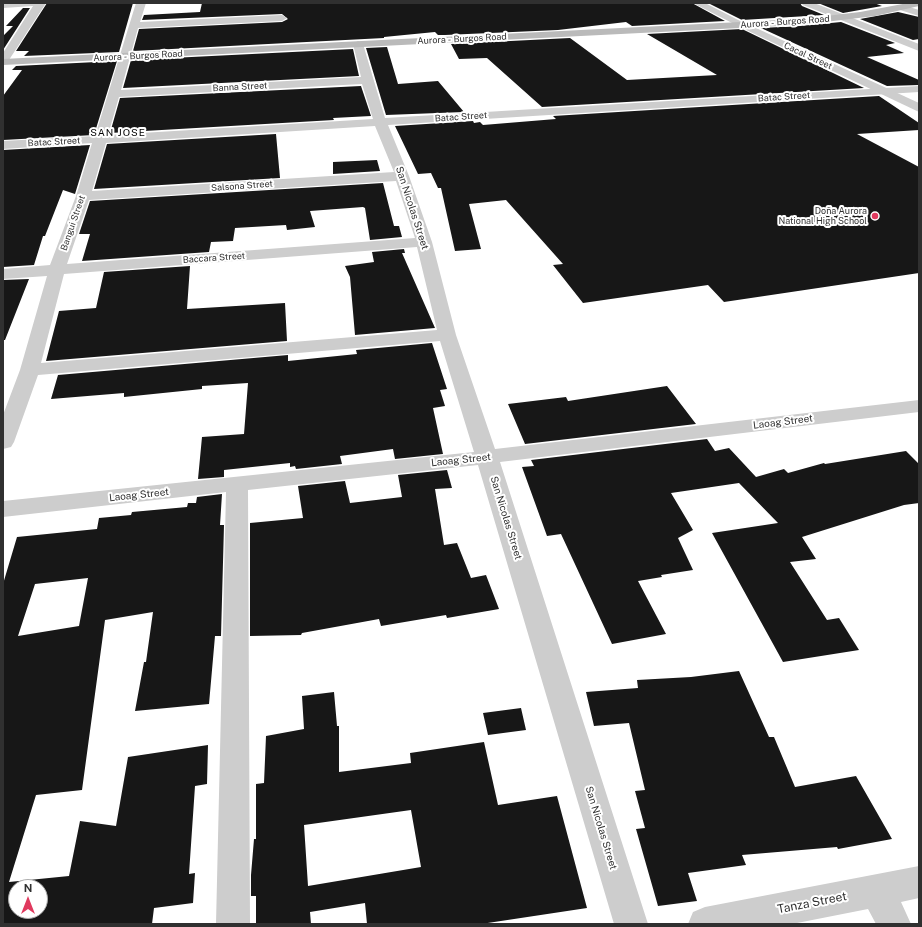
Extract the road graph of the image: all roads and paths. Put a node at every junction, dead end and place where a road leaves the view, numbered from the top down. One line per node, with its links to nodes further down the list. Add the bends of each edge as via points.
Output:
1 (40, 3): 6 (street); 16 (street)
2 (141, 3): 11 (street, Bangui Street)
3 (698, 3): 12 (street, Cacal Street)
4 (806, 3): 10 (street)
5 (919, 3): 7 (main road, Aurora - Burgos Road)
6 (3, 4)
7 (903, 8): 8 (street); 10 (main road, Aurora - Burgos Road)
8 (919, 13)
9 (282, 18): 11 (street)
10 (842, 18): 12 (main road, Aurora - Burgos Road); 14 (street)
11 (134, 25): 15 (street, Bangui Street)
12 (743, 25): 13 (main road, Aurora - Burgos Road); 19 (street, Cacal Street)
13 (358, 44): 15 (main road, Aurora - Burgos Road); 17 (street, San Nicolas Street)
14 (919, 48)
15 (124, 57): 16 (main road, Aurora - Burgos Road); 20 (street, Bangui Street)
16 (3, 62)
17 (366, 80): 20 (street, Banna Street); 22 (street, San Nicolas Street)
18 (919, 89): 19 (street, Batac Street)
19 (883, 91): 21 (street, Cacal Street); 22 (street, Batac Street)
20 (113, 94): 23 (street, Bangui Street)
21 (919, 108)
22 (380, 122): 23 (street, Batac Street); 25 (street, San Nicolas Street)
23 (99, 140): 24 (street, Batac Street); 26 (street, Bangui Street)
24 (3, 145)
25 (402, 176): 26 (street, Salsona Street); 27 (street, San Nicolas Street)
26 (83, 196): 28 (street, Bangui Street)
27 (424, 242): 28 (street, Baccara Street); 30 (street, San Nicolas Street)
28 (57, 269): 29 (street, Baccara Street); 31 (street, Bangui Street)
29 (3, 274)
30 (447, 335): 31 (street); 34 (street, San Nicolas Street)
31 (30, 370): 33 (street, Bangui Street)
32 (919, 406): 34 (street, Laoag Street)
33 (3, 442)
34 (488, 457): 35 (street, Laoag Street); 40 (street, San Nicolas Street)
35 (237, 485): 36 (street, Laoag Street); 39 (street)
36 (3, 509)
37 (919, 882): 38 (street, Tanza Street)
38 (876, 890): 41 (street, Tanza Street); 42 (street)
39 (233, 924)
40 (631, 924)
41 (705, 924)
42 (894, 924)

